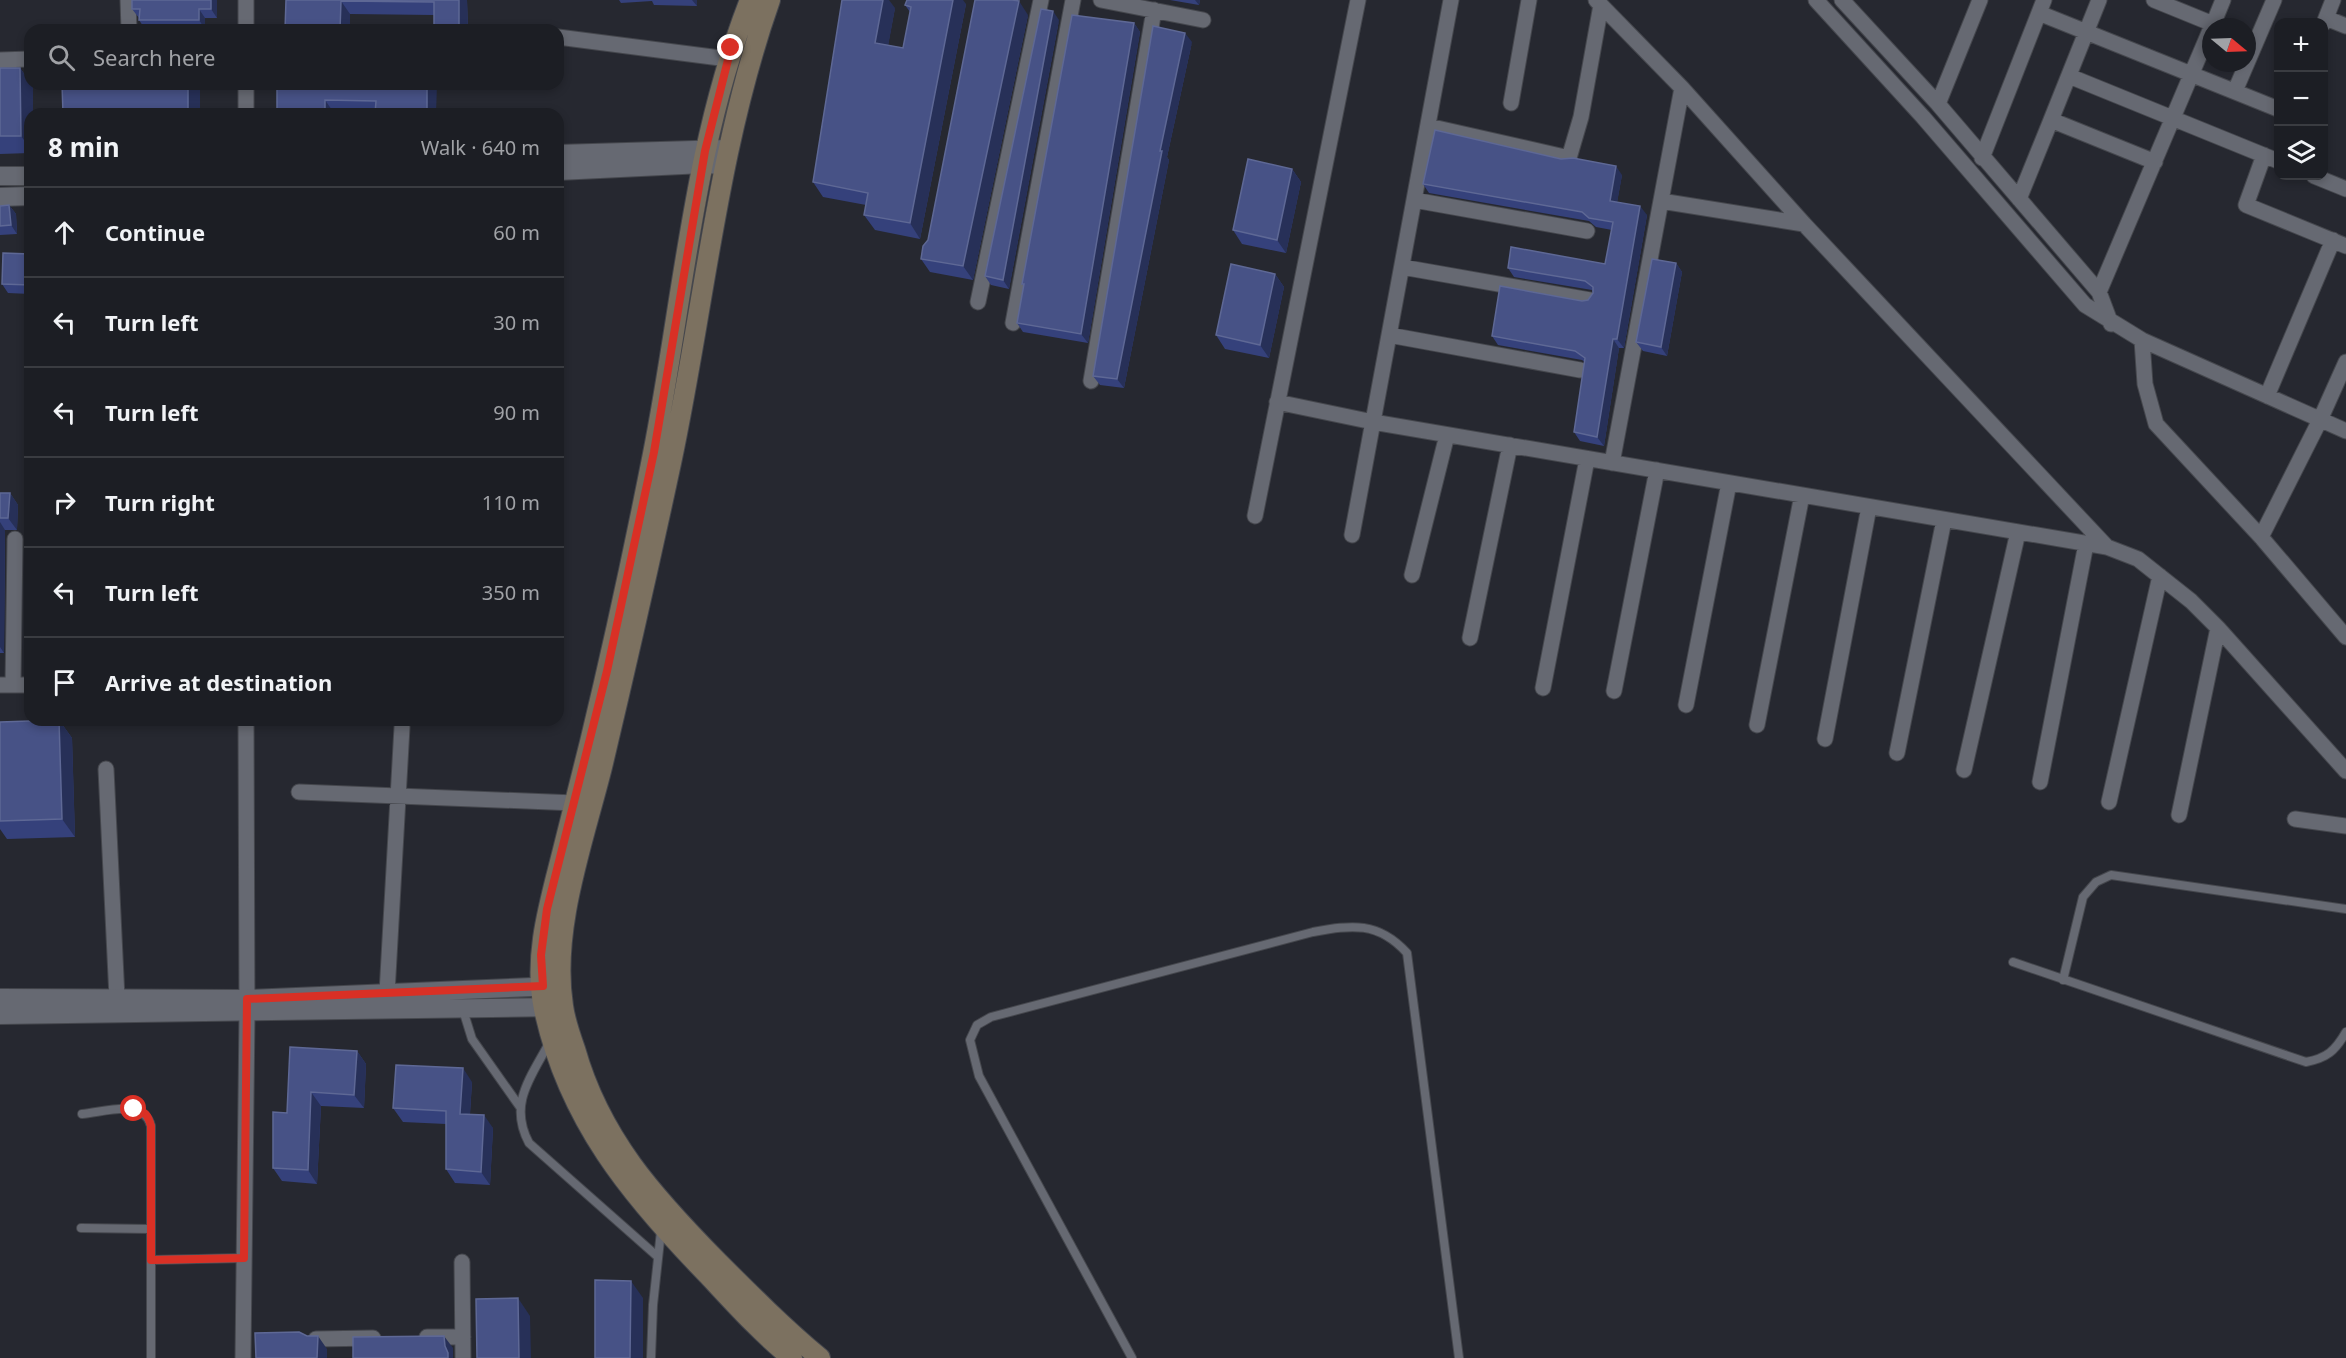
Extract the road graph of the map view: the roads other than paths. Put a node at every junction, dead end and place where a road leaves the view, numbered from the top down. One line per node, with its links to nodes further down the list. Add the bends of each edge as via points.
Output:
1 (128, 0): 27 (street)
2 (246, 0): 28 (street)
3 (750, 0): 34 (main road)
4 (770, 0): 51 (main road, via 751,54)
5 (1041, 0): 71 (street)
6 (1073, 0): 72 (street)
7 (1101, 0): 20 (street)
8 (1358, 0): 80 (street)
9 (1451, 0): 47 (street)
10 (1529, 0): 41 (street)
11 (1816, 0): 73 (street, via 2085,305)
12 (1842, 0): 42 (street)
13 (1980, 0): 42 (street)
14 (2099, 0): 30 (street)
15 (2154, 0): 26 (street)
16 (2223, 0): 22 (street)
17 (2274, 0): 40 (street)
18 (2333, 0): 23 (street)
19 (1598, 3): 38 (street); 47 (street, via 1581,117 1569,158)
20 (1145, 6): 24 (street); 78 (street)
21 (2042, 6): 30 (street); 52 (street)
22 (2215, 18)
23 (2325, 18)
24 (1203, 20)
25 (2328, 21): 29 (street)
26 (2202, 22)
27 (129, 24)
28 (246, 24)
29 (2346, 26)
30 (2087, 32): 36 (street); 37 (street)
31 (564, 38): 34 (street)
32 (2202, 50): 36 (street)
33 (24, 59): 35 (street)
34 (728, 59): 50 (main road)
35 (0, 60)
36 (2192, 74): 40 (street); 45 (street)
37 (2069, 76): 45 (street); 46 (street)
38 (1682, 88): 64 (street); 65 (street)
39 (246, 90): 44 (street)
40 (2235, 91): 43 (street)
41 (1511, 103)
42 (1938, 104): 52 (street)
43 (2274, 107)
44 (246, 108)
45 (2173, 118): 49 (street); 54 (street)
46 (2051, 120): 54 (street); 62 (street)
47 (1428, 126): 63 (street)
48 (564, 154): 50 (street)
49 (2264, 155): 53 (street); 67 (street, via 2246,205)
50 (704, 157): 51 (street); 55 (street); 122 (main road, via 654,452)
51 (726, 157): 129 (main road, via 672,458)
52 (1982, 158): 62 (street)
53 (2274, 159)
54 (2155, 162): 69 (street)
55 (564, 170)
56 (24, 176): 57 (street)
57 (0, 177)
58 (2324, 180): 59 (street)
59 (2346, 189)
60 (24, 196): 61 (street)
61 (0, 197)
62 (2019, 199): 69 (street)
63 (1414, 200): 66 (street); 68 (street)
64 (1661, 201): 65 (street); 87 (street)
65 (1804, 224): 99 (street)
66 (1587, 231)
67 (2339, 243): 79 (street)
68 (1402, 267): 70 (street); 74 (street)
69 (2099, 292): 73 (street)
70 (1590, 300)
71 (978, 302)
72 (1013, 323)
73 (2111, 324): 75 (street)
74 (1389, 335): 77 (street); 82 (street)
75 (2142, 340): 79 (street); 96 (street, via 2145,384 2156,424)
76 (2346, 362): 81 (street)
77 (1580, 370)
78 (1091, 381)
79 (2267, 396): 81 (street)
80 (1277, 402): 82 (street); 92 (street)
81 (2320, 420): 83 (street); 96 (street)
82 (1373, 422): 84 (street); 95 (street)
83 (2346, 431)
84 (1447, 435): 85 (street); 100 (street)
85 (1510, 445): 86 (street); 104 (street)
86 (1587, 459): 87 (street); 107 (street)
87 (1612, 463): 88 (street)
88 (1657, 470): 89 (street); 108 (street)
89 (1729, 483): 90 (street); 109 (street)
90 (1802, 495): 91 (street); 110 (street)
91 (1869, 507): 93 (street); 113 (street)
92 (1255, 516)
93 (1944, 520): 94 (street); 114 (street)
94 (2018, 532): 98 (street); 116 (street)
95 (1352, 535)
96 (2261, 537): 103 (street)
97 (15, 539): 105 (street)
98 (2086, 544): 99 (street); 118 (street)
99 (2107, 548): 101 (street, via 2138,559)
100 (1413, 575)
101 (2160, 576): 102 (street); 121 (street)
102 (2218, 628): 117 (street); 123 (street)
103 (2346, 637)
104 (1470, 638)
105 (6, 685): 106 (street)
106 (24, 685)
107 (1543, 688)
108 (1614, 691)
109 (1686, 705)
110 (1757, 724)
111 (246, 726): 133 (street)
112 (402, 727): 120 (street)
113 (1825, 739)
114 (1897, 753)
115 (106, 769): 132 (street)
116 (1964, 770)
117 (2346, 771)
118 (2040, 782)
119 (299, 792): 120 (street)
120 (398, 796): 122 (street); 130 (street)
121 (2109, 802)
122 (575, 803): 129 (main road, via 547,909 541,955)
123 (2179, 815)
124 (2295, 819): 125 (street)
125 (2346, 826)
126 (2346, 909): 128 (lane, via 2111,875 2096,882 2083,897)
127 (2013, 962): 128 (lane)
128 (2063, 980): 137 (lane, via 2306,1062 2324,1058 2336,1049)
129 (552, 986): 130 (street); 134 (main road)
130 (387, 993): 133 (street)
131 (0, 998): 132 (street)
132 (117, 998): 133 (street)
133 (247, 1006): 135 (street); 136 (street); 145 (street)
134 (553, 1007): 135 (street); 138 (main road); 157 (main road, via 611,1136 639,1178 781,1326)
135 (462, 1009): 139 (lane, via 472,1039)
136 (0, 1015)
137 (2346, 1032)
138 (552, 1036): 139 (lane, via 525,1086); 141 (main road, via 566,1082 596,1143)
139 (520, 1107): 144 (lane, via 521,1128 529,1143)
140 (82, 1114): 143 (lane, via 134,1109 149,1117)
141 (662, 1226): 144 (lane); 156 (main road, via 769,1340)
142 (81, 1228): 143 (lane)
143 (151, 1228): 146 (lane)
144 (658, 1257): 155 (lane)
145 (244, 1258): 146 (lane); 153 (street)
146 (151, 1260): 152 (lane)
147 (462, 1262): 148 (street)
148 (463, 1337): 150 (street); 154 (street)
149 (384, 1338): 151 (street)
150 (406, 1338)
151 (316, 1339)
152 (151, 1358)
153 (243, 1358)
154 (463, 1358)
155 (651, 1358)
156 (792, 1358)
157 (820, 1358)
158 (1132, 1358): 159 (lane, via 979,1076 970,1047 977,1025 991,1017 1348,926 1392,936 1407,952)
159 (1459, 1358)

